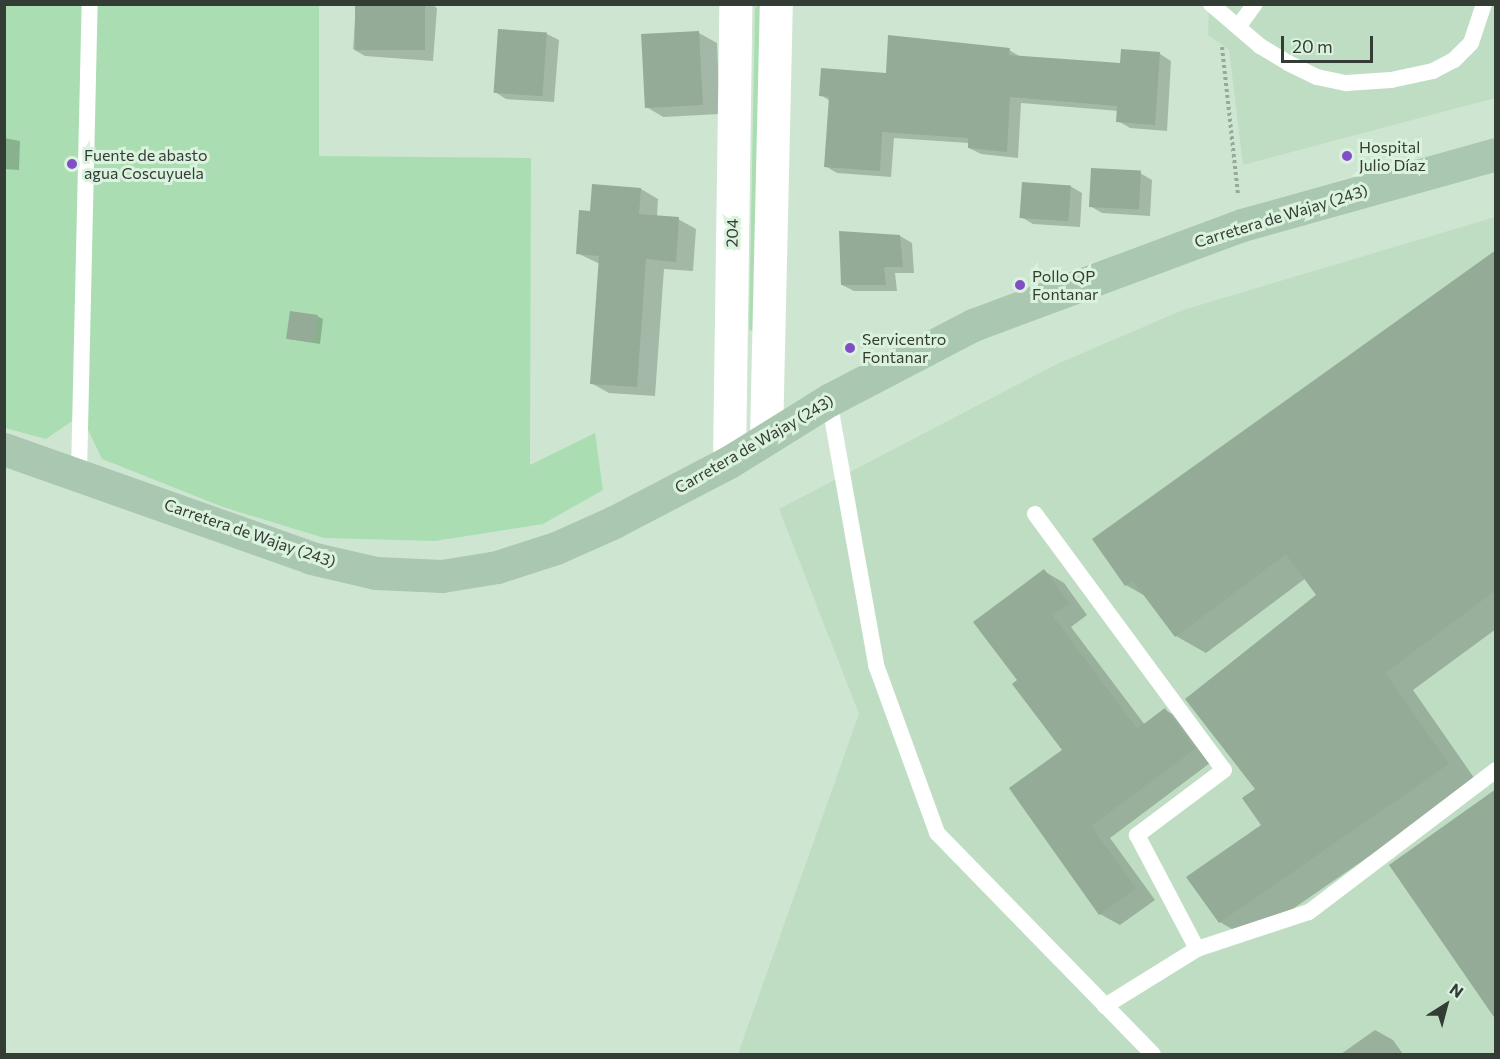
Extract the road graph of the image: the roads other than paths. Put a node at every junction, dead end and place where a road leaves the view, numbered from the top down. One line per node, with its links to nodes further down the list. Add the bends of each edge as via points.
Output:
1 (90, 4): 13 (lane)
2 (735, 4): 12 (street, 204)
3 (776, 4): 10 (street)
4 (1211, 4): 7 (lane)
5 (1255, 4): 7 (lane)
6 (1484, 4): 7 (lane, via 1471,43 1454,60 1433,71 1391,80 1346,83 1317,77 1260,46)
7 (1232, 22)
8 (1496, 154): 9 (main road, Carretera de Wajay (243), via 1242,225 973,325)
9 (829, 400): 10 (main road, Carretera de Wajay (243)); 17 (lane, via 876,665 937,833)
10 (766, 437): 12 (main road, Carretera de Wajay (243))
11 (4, 449): 13 (main road, Carretera de Wajay (243))
12 (729, 462): 13 (main road, Carretera de Wajay (243), via 556,548 497,567 442,576 376,573 311,558)
13 (79, 473)
14 (1035, 514): 16 (lane, via 1224,770 1137,835)
15 (1496, 770): 16 (lane, via 1309,912)
16 (1197, 949): 17 (lane)
17 (1105, 1006): 18 (lane)
18 (1153, 1054)

